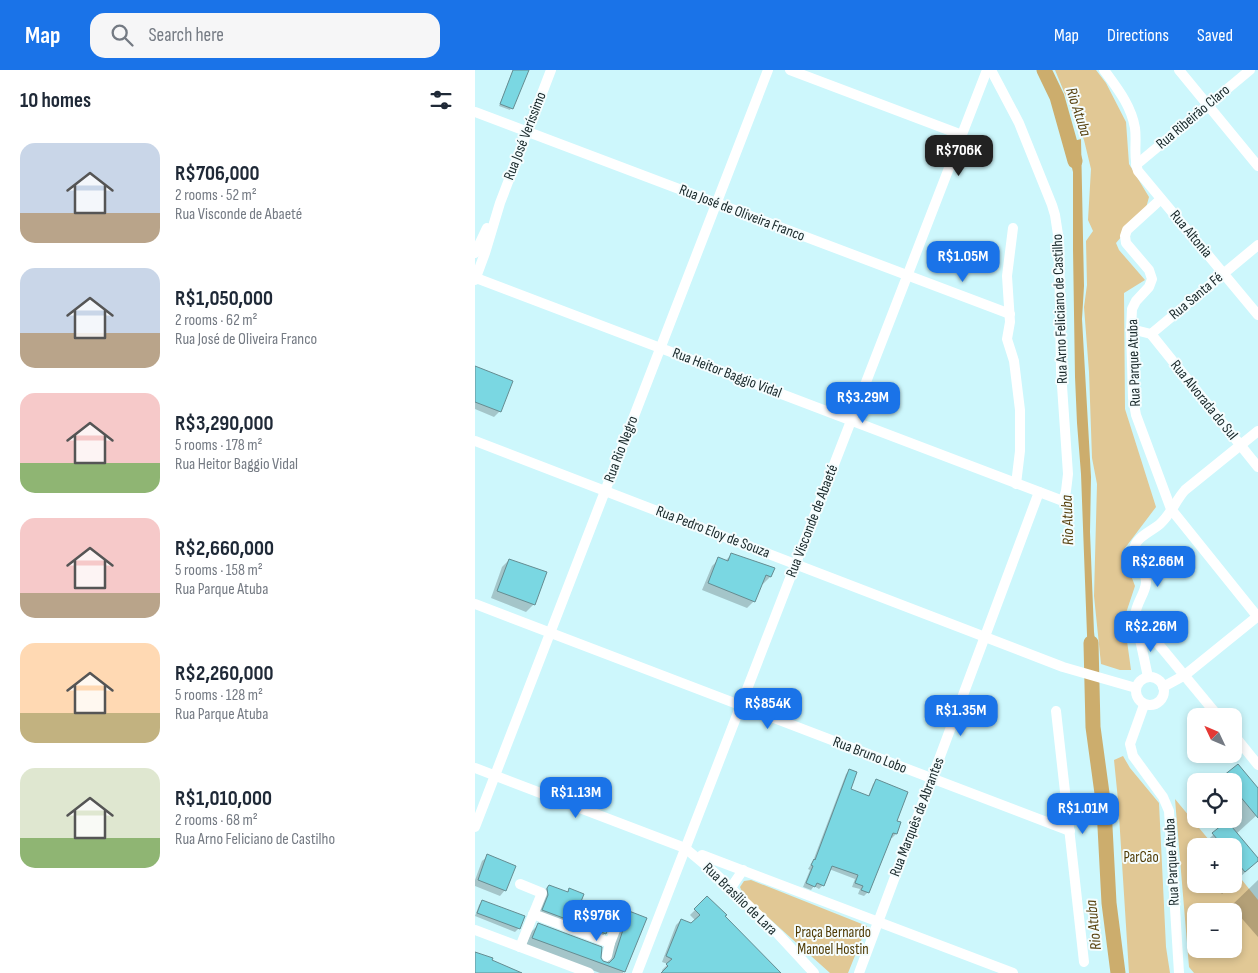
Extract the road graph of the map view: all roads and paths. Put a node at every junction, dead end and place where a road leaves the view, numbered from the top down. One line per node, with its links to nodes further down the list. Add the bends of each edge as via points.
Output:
1 (551, 70): 11 (street, Rua José Veríssimo)
2 (768, 70): 17 (street, Rua Rio Negro)
3 (790, 70): 12 (street)
4 (987, 70): 12 (street, Rua Visconde de Abaeté)
5 (991, 70): 37 (street, Rua Arno Feliciano de Castilho, via 1019,123 1052,205 1057,229 1061,371 1069,474)
6 (1103, 70): 13 (street, via 1122,95 1130,113 1135,128)
7 (1179, 70): 9 (street)
8 (1250, 70): 9 (street, Rua Ribeirão Claro)
9 (1208, 105): 13 (street, Rua Ribeirão Claro); 14 (street)
10 (475, 112): 11 (street, Rua José de Oliveira Franco)
11 (527, 132): 16 (street, Rua José Veríssimo); 17 (street, Rua José de Oliveira Franco)
12 (961, 135): 22 (street, Rua Visconde de Abaeté)
13 (1136, 165): 15 (street)
14 (1258, 166)
15 (1161, 199): 21 (street, Rua Altonia); 26 (street, Rua Parque Atuba, via 1127,230 1125,236 1126,243 1149,270 1152,279 1132,309)
16 (500, 202): 20 (street, Rua José Veríssimo); 23 (street, Rua José Veríssimo)
17 (716, 203): 22 (street, Rua José de Oliveira Franco); 28 (street, Rua Rio Negro)
18 (1013, 228): 24 (street, via 1007,276)
19 (1258, 245): 21 (street, Rua Santa Fé)
20 (475, 253)
21 (1223, 273): 25 (street, Rua Altonia); 27 (street, Rua Santa Fé)
22 (907, 276): 24 (street, Rua José de Oliveira Franco); 29 (street, Rua Visconde de Abaeté)
23 (475, 279): 28 (street, Rua Heitor Baggio Vidal)
24 (1010, 314): 34 (street, via 1008,343 1014,362 1020,428)
25 (1258, 315)
26 (1131, 329): 27 (street); 38 (street, Rua Parque Atuba, via 1136,415)
27 (1151, 334): 32 (street, Rua Alvorada do Sul)
28 (660, 348): 29 (street, Rua Heitor Baggio Vidal); 35 (street, Rua Rio Negro)
29 (851, 421): 34 (street, Rua Heitor Baggio Vidal); 39 (street, Rua Visconde de Abaeté)
30 (1258, 431): 32 (street)
31 (475, 441): 35 (street, Rua Pedro Eloy de Souza)
32 (1240, 445): 33 (street, Rua Alvorada do Sul); 38 (street, via 1185,490)
33 (1258, 467)
34 (1016, 484): 36 (street, Rua Heitor Baggio Vidal)
35 (605, 491): 39 (street, Rua Pedro Eloy de Souza); 43 (street, Rua Rio Negro)
36 (1039, 492): 37 (street, Rua Heitor Baggio Vidal); 44 (street, Rua Marquês de Abrantes)
37 (1063, 501)
38 (1171, 509): 41 (street, via 1161,523 1138,540 1135,546 1134,553 1146,584); 42 (street, Rua Parque Atuba)
39 (795, 564): 44 (street, Rua Pedro Eloy de Souza); 50 (street, Rua Visconde de Abaeté)
40 (475, 604): 43 (street, Rua Bruno Lobo)
41 (1135, 616): 45 (street); 46 (street)
42 (1257, 616): 45 (street)
43 (550, 633): 50 (street, Rua Bruno Lobo); 56 (street, Rua Rio Negro)
44 (985, 637): 48 (street, Rua Pedro Eloy de Souza, via 1063,667); 57 (street, Rua Marquês de Abrantes)
45 (1185, 675): 47 (street); 51 (street)
46 (1148, 677): 47 (street, via 1157,679); 48 (street)
47 (1163, 686): 49 (street, via 1161,700 1153,705)
48 (1136, 688): 49 (street, via 1136,696)
49 (1144, 705): 78 (street, Rua Parque Atuba, via 1130,744 1133,756 1169,810)
50 (741, 706): 57 (street, Rua Bruno Lobo); 60 (street, Rua Visconde de Abaeté)
51 (1212, 708)
52 (1056, 710): 59 (street)
53 (1243, 746): 54 (street)
54 (1258, 765)
55 (475, 768): 56 (street)
56 (495, 775): 58 (street, Rua Rio Negro); 60 (street)
57 (932, 779): 59 (street, Rua Bruno Lobo); 67 (street, Rua Marquês de Abrantes)
58 (475, 827)
59 (1070, 831): 72 (street)
60 (685, 848): 64 (street, Rua Brasílio de Lara); 74 (street, Rua Visconde de Abaeté)
61 (703, 854): 62 (street)
62 (743, 870): 64 (street); 67 (street)
63 (520, 884): 66 (street, via 542,892)
64 (731, 889): 75 (street, Rua Brasílio de Lara)
65 (622, 912): 69 (street)
66 (533, 914): 69 (street); 70 (street)
67 (878, 922): 76 (street, Rua Marquês de Abrantes); 77 (street)
68 (475, 930): 70 (street)
69 (610, 943): 71 (street)
70 (520, 947): 73 (street)
71 (607, 956)
72 (1084, 962)
73 (589, 973)
74 (637, 973)
75 (814, 973)
76 (859, 973)
77 (1013, 973)
78 (1179, 973)

